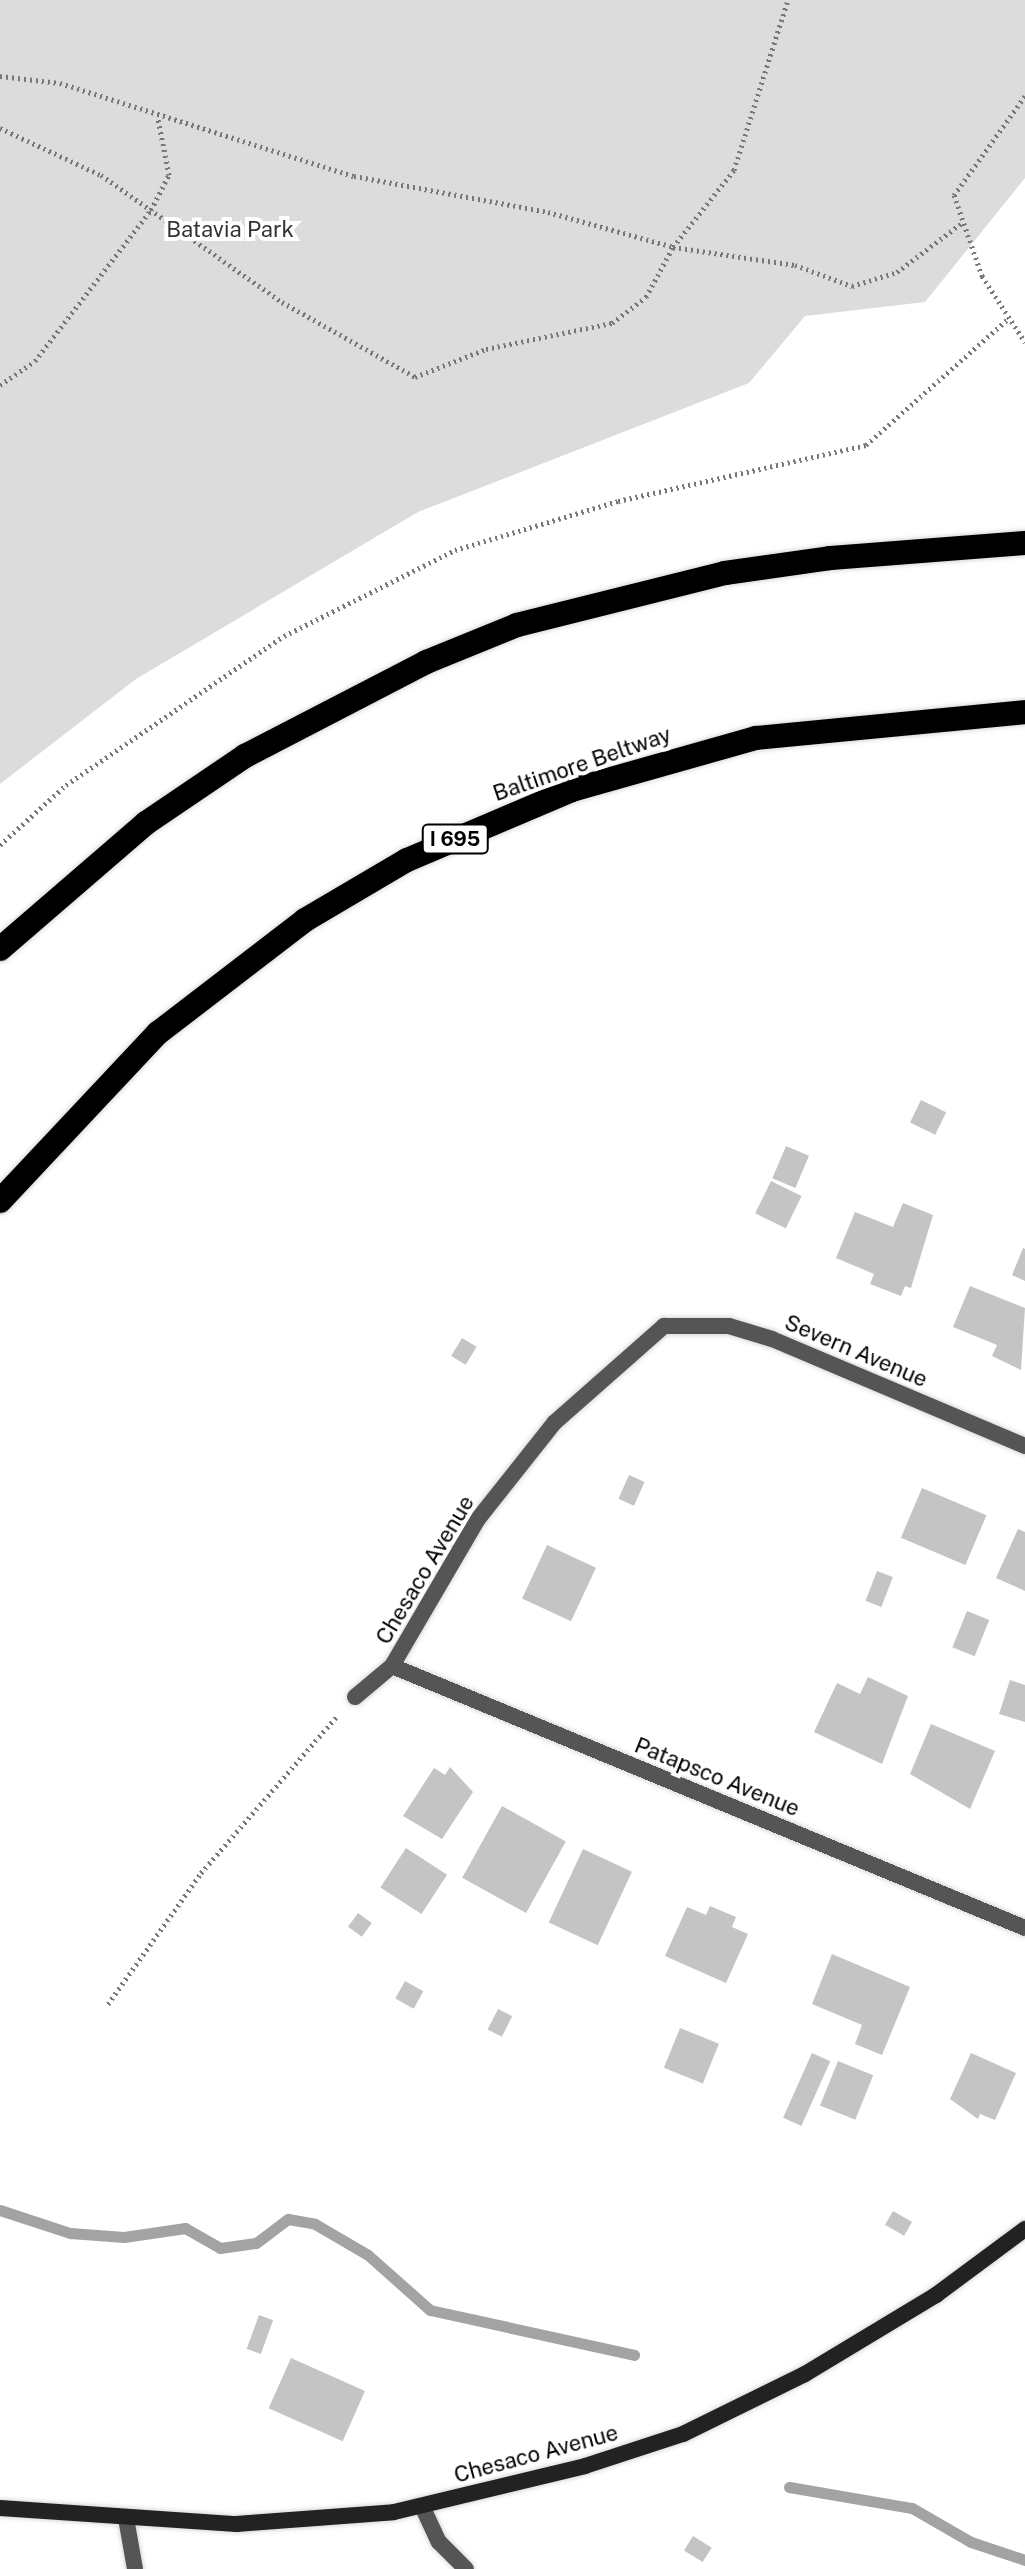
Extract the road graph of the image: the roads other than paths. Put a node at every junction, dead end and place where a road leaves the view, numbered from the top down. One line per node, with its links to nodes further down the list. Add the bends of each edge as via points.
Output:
1 (1025, 543): 3 (highway, via 830,558 725,573 517,625 426,662 245,756 146,823)
2 (1025, 712): 4 (highway, Baltimore Beltway / I 695, via 756,738 572,790 407,860 305,920 158,1033)
3 (0, 949)
4 (0, 1201)
5 (664, 1326): 6 (street, Severn Avenue, via 729,1326 772,1339); 7 (street, Chesaco Avenue, via 544,1435 478,1519)
6 (1025, 1446)
7 (392, 1666): 8 (street, Chesaco Avenue); 9 (street, Patapsco Avenue)
8 (355, 1697)
9 (1025, 1928)
10 (1025, 2229): 11 (street, Chesaco Avenue, via 936,2295 749,2404 585,2466)
11 (422, 2506): 13 (street, Chesaco Avenue, via 236,2524); 15 (street, via 439,2542)
12 (0, 2508): 13 (street, Chesaco Avenue)
13 (126, 2518): 14 (street)
14 (135, 2569)
15 (466, 2569)

